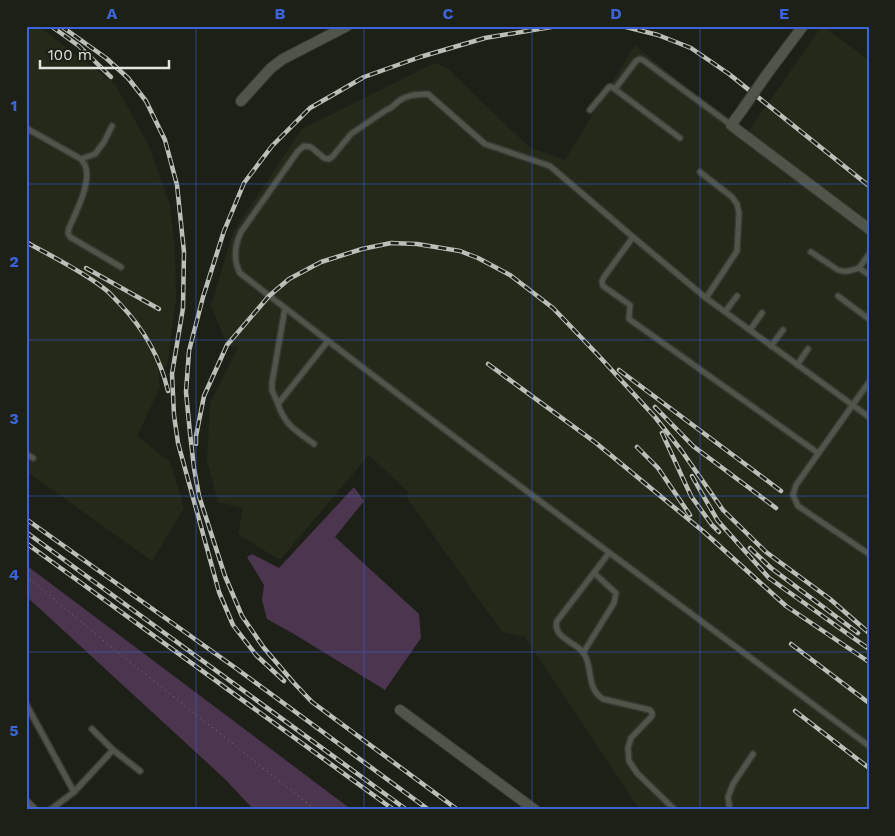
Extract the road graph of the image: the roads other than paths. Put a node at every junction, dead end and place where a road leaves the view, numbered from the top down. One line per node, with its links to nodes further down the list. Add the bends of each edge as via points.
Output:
1 (347, 26): 4 (street, via 283,59)
2 (803, 26): 6 (street, bridge)
3 (615, 89): 5 (lane, via 608,87); 6 (lane, via 636,61 644,60); 9 (lane)
4 (240, 101)
5 (590, 110)
6 (731, 125): 12 (street)
7 (112, 126): 10 (lane, via 95,154)
8 (26, 128): 10 (lane)
9 (680, 138)
10 (80, 159): 16 (lane, via 86,166 85,191 68,233)
11 (700, 172): 21 (lane, via 732,197 739,212 737,252)
12 (869, 229)
13 (632, 237): 21 (lane); 22 (lane, via 550,166 485,144 428,94 408,97 352,134 329,159 312,147 304,146 241,232 236,259 240,273); 37 (lane, via 602,281 630,305 629,318)
14 (811, 252): 17 (lane, via 842,272)
15 (869, 254): 17 (lane)
16 (121, 267)
17 (859, 268): 18 (lane)
18 (869, 275)
19 (737, 296): 23 (lane)
20 (838, 296): 25 (lane)
21 (706, 298): 23 (lane)
22 (286, 308): 28 (lane); 33 (lane, via 272,383)
23 (725, 312): 26 (lane)
24 (762, 313): 26 (lane)
25 (869, 320)
26 (750, 330): 29 (lane)
27 (783, 330): 29 (lane)
28 (328, 341): 33 (lane); 40 (lane)
29 (771, 346): 31 (lane)
30 (808, 349): 31 (lane)
31 (797, 365): 34 (lane)
32 (869, 382): 34 (lane)
33 (278, 404): 36 (lane, via 281,415 290,426)
34 (852, 406): 35 (lane); 37 (lane)
35 (869, 417)
36 (314, 444)
37 (818, 453): 41 (lane, via 796,485 793,495 798,506)
38 (26, 454): 39 (lane)
39 (33, 458)
40 (609, 553): 42 (lane); 47 (lane)
41 (869, 554)
42 (594, 573): 43 (lane, via 616,593 614,603); 43 (lane, via 556,626 557,632)
43 (583, 653): 56 (lane, via 597,695 652,712 652,716 631,738 629,761)
44 (26, 704): 51 (lane)
45 (400, 710): 55 (street)
46 (92, 729): 48 (lane)
47 (869, 746)
48 (113, 750): 50 (lane); 51 (lane)
49 (753, 754): 57 (lane, via 733,784 728,797)
50 (140, 771)
51 (74, 792): 54 (lane)
52 (26, 803): 53 (street)
53 (33, 810)
54 (50, 810)
55 (535, 810)
56 (675, 810)
57 (730, 810)

